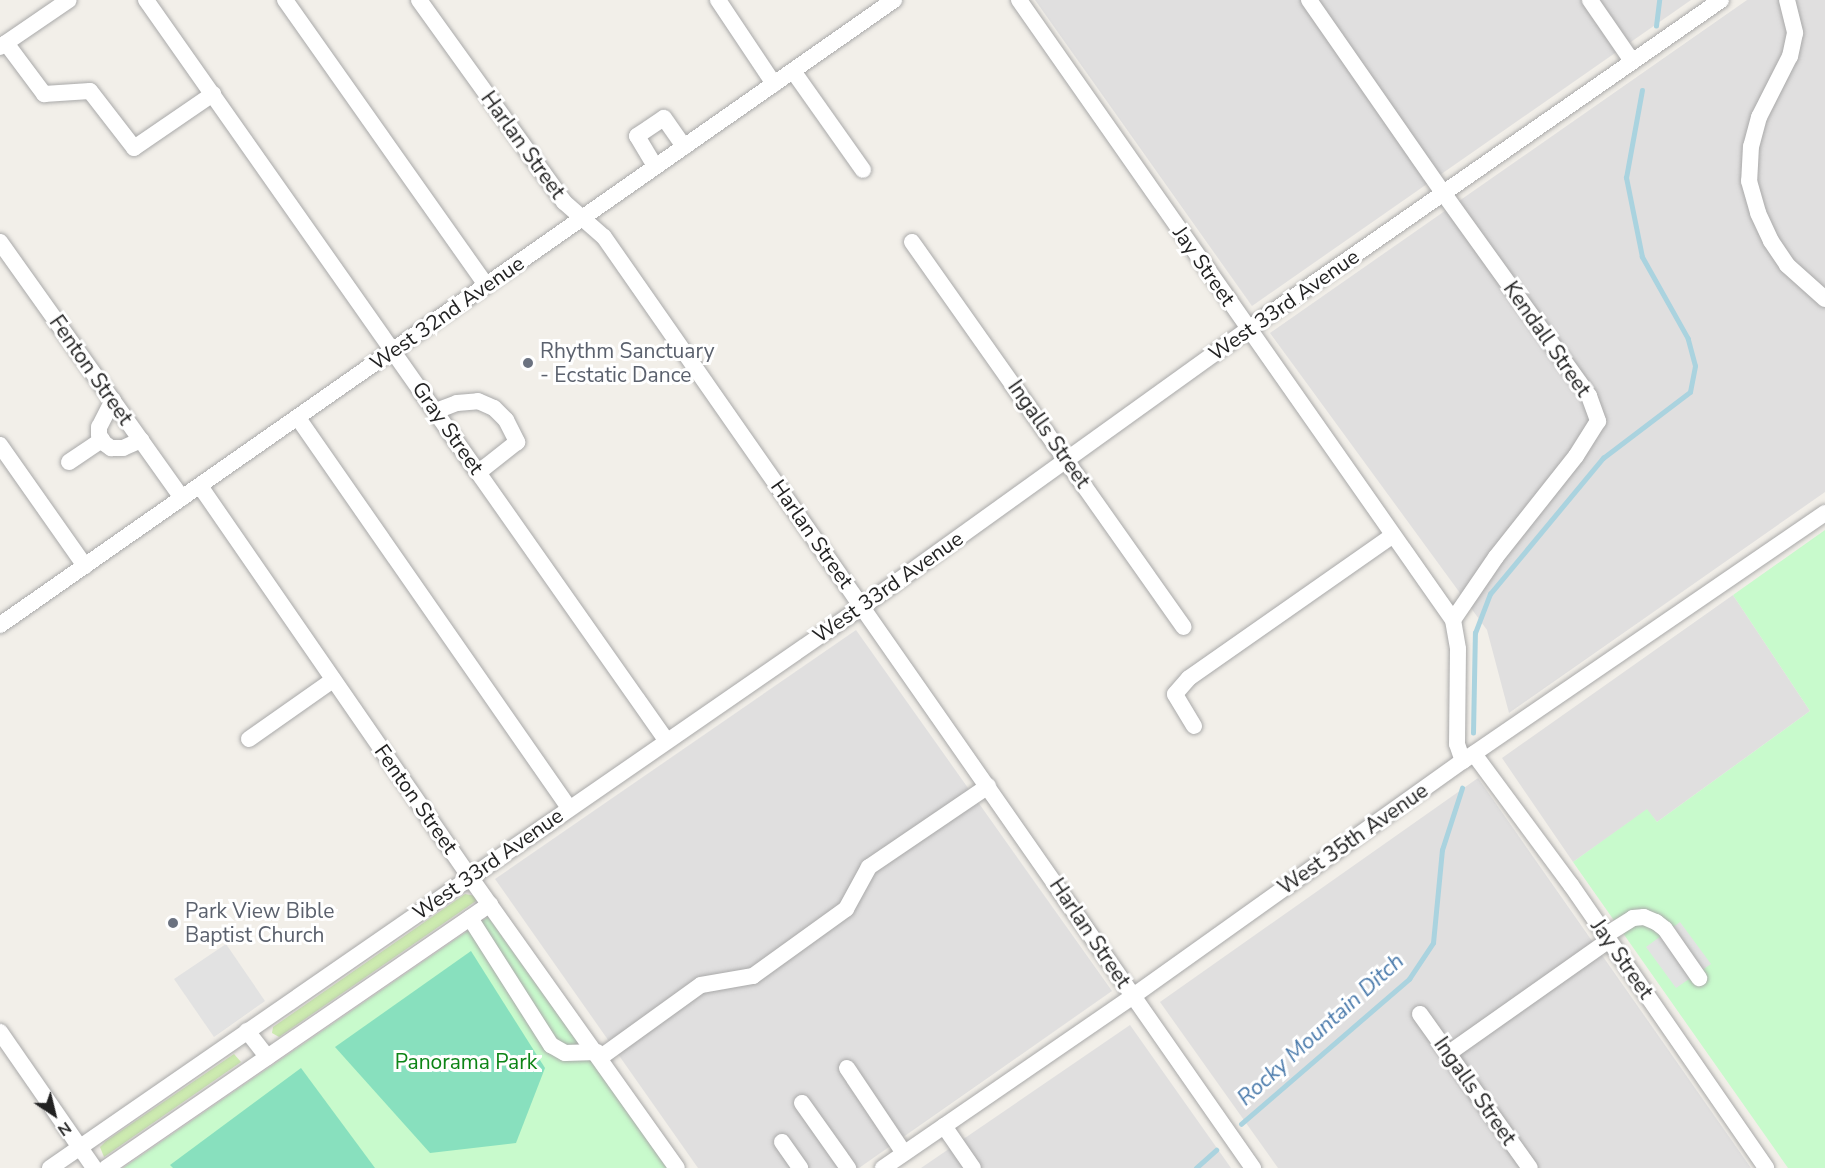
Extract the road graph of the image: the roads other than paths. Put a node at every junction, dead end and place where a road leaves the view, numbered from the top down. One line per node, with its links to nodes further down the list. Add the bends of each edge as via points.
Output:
1 (69, 0): 12 (street)
2 (146, 0): 16 (street, Gray Street)
3 (285, 0): 24 (street)
4 (419, 0): 21 (street, Harlan Street, via 564,202)
5 (718, 0): 15 (street)
6 (894, 0): 14 (street, West 32nd Avenue)
7 (1019, 0): 26 (street, Jay Street)
8 (1309, 0): 20 (street, Kendall Street)
9 (1590, 0): 13 (street)
10 (1721, 0): 13 (street, West 33rd Avenue)
11 (1787, 0): 25 (street, via 1795,33 1790,56 1759,117 1751,146 1749,181 1771,241 1787,265)
12 (3, 45): 16 (street, via 44,94 90,91 134,148)
13 (1632, 61): 20 (street, West 33rd Avenue)
14 (793, 71): 15 (street, West 32nd Avenue); 19 (street)
15 (774, 84): 17 (street, West 32nd Avenue)
16 (213, 94): 27 (street, Gray Street)
17 (684, 147): 18 (street, West 32nd Avenue); 18 (street, via 664,118 637,136)
18 (655, 166): 21 (street, West 32nd Avenue)
19 (863, 170)
20 (1444, 194): 26 (street, West 33rd Avenue); 43 (street, Kendall Street, via 1589,396 1598,421)
21 (582, 217): 24 (street, West 32nd Avenue); 42 (street, Harlan Street, via 604,237)
22 (0, 242): 28 (street, Fenton Street)
23 (912, 242): 34 (street, Ingalls Street)
24 (486, 285): 27 (street, West 32nd Avenue)
25 (1824, 296)
26 (1248, 329): 34 (street, West 33rd Avenue); 40 (street, Jay Street)
27 (394, 350): 29 (street, Gray Street); 30 (street, West 32nd Avenue)
28 (113, 400): 31 (street, via 99,427); 32 (street, Fenton Street)
29 (436, 411): 36 (street, Gray Street); 36 (street, via 478,401 494,408 506,420 517,442)
30 (298, 418): 37 (street, West 32nd Avenue); 52 (street)
31 (102, 440): 32 (street, via 111,447 123,448); 35 (street)
32 (141, 440): 38 (street, Fenton Street)
33 (0, 445): 41 (street)
34 (1067, 459): 42 (street, West 33rd Avenue); 45 (street, Ingalls Street)
35 (69, 462)
36 (479, 472): 49 (street, Gray Street)
37 (200, 486): 38 (street, West 32nd Avenue); 46 (street, Fenton Street)
38 (182, 498): 41 (street, West 32nd Avenue)
39 (1825, 513): 50 (street, West 35th Avenue)
40 (1393, 535): 43 (street, Jay Street); 47 (street, via 1189,678 1175,694)
41 (85, 566): 44 (street, West 32nd Avenue)
42 (863, 606): 49 (street, West 33rd Avenue); 51 (street, Harlan Street)
43 (1453, 620): 50 (street, via 1458,649 1457,744)
44 (0, 625)
45 (1184, 627)
46 (333, 680): 48 (street); 53 (street, Fenton Street)
47 (1194, 726)
48 (249, 739)
49 (666, 740): 52 (street, West 33rd Avenue)
50 (1468, 758): 56 (street, Jay Street); 58 (street, West 35th Avenue)
51 (988, 786): 58 (street, Harlan Street); 63 (street, via 869,867 846,909 753,976 701,985)
52 (569, 808): 53 (street, West 33rd Avenue)
53 (470, 877): 54 (street, Fenton Street); 60 (street, West 33rd Avenue)
54 (490, 904): 55 (street); 63 (street, Fenton Street)
55 (470, 918): 63 (street, via 551,1045 566,1053); 64 (street)
56 (1607, 937): 57 (street, via 1633,918 1656,922); 62 (street); 81 (street, Jay Street)
57 (1699, 978)
58 (1133, 996): 67 (street, West 35th Avenue); 79 (street, Harlan Street)
59 (1420, 1014): 62 (street, Ingalls Street)
60 (247, 1031): 64 (street); 69 (street, West 33rd Avenue)
61 (0, 1032): 69 (street)
62 (1449, 1053): 80 (street, Ingalls Street)
63 (599, 1055): 74 (street, Fenton Street)
64 (267, 1057): 73 (street)
65 (847, 1068): 70 (street)
66 (802, 1103): 76 (street)
67 (944, 1126): 70 (street, West 35th Avenue); 78 (street)
68 (782, 1142): 75 (street)
69 (80, 1148): 71 (street, West 33rd Avenue); 72 (street)
70 (904, 1153): 77 (street, West 35th Avenue)
71 (50, 1168)
72 (94, 1168)
73 (106, 1168)
74 (677, 1168)
75 (800, 1168)
76 (848, 1168)
77 (883, 1168)
78 (973, 1168)
79 (1253, 1168)
80 (1530, 1168)
81 (1766, 1168)

